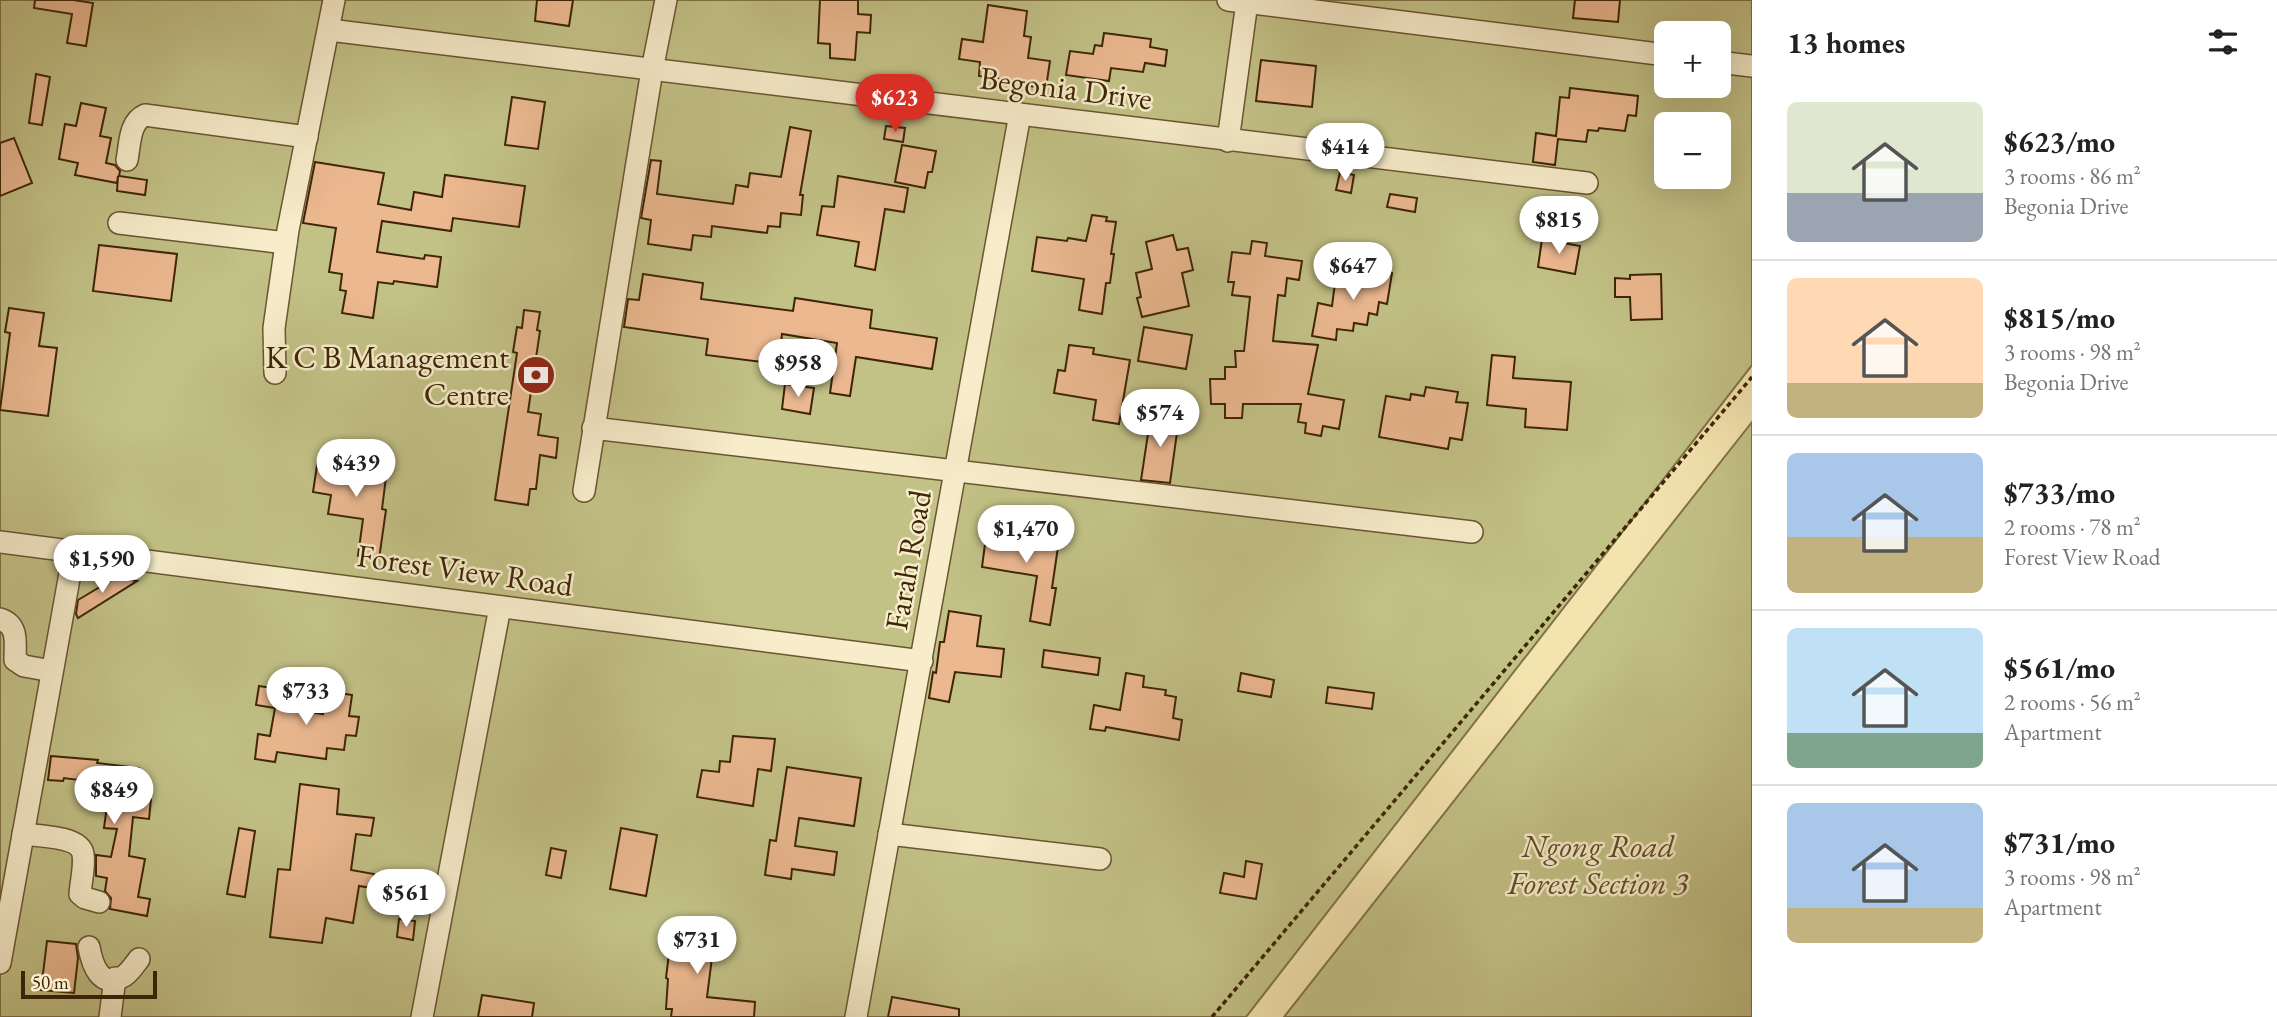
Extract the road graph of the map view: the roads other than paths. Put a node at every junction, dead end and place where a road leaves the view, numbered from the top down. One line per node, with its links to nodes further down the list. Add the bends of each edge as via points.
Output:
1 (334, 0): 4 (street)
2 (666, 0): 8 (street)
3 (1237, 1): 5 (street); 11 (street)
4 (328, 30): 8 (street, Begonia Drive); 10 (street)
5 (1654, 53)
6 (1731, 64): 7 (street)
7 (1752, 66)
8 (652, 71): 9 (street, Begonia Drive); 17 (street)
9 (1020, 114): 11 (street, Begonia Drive); 18 (street, Farah Road)
10 (307, 137): 12 (street, via 145,116 134,124); 15 (street)
11 (1228, 141): 13 (street, Begonia Drive)
12 (127, 160)
13 (1587, 183)
14 (119, 223): 15 (street)
15 (287, 237): 16 (street, via 274,328)
16 (275, 373)
17 (593, 428): 18 (street); 19 (street)
18 (956, 470): 20 (street); 25 (street, Farah Road)
19 (584, 491)
20 (1472, 532)
21 (0, 542): 22 (street, Forest View Road)
22 (74, 551): 23 (street, Forest View Road); 26 (street)
23 (500, 607): 25 (street, Forest View Road); 36 (street)
24 (0, 619): 26 (street, via 13,628 15,660)
25 (922, 661): 28 (street, Farah Road)
26 (52, 671): 27 (street)
27 (23, 834): 30 (street, via 79,845 83,853 80,894); 33 (street)
28 (889, 834): 29 (street); 37 (street, Farah Road)
29 (1100, 859)
30 (99, 902)
31 (89, 947): 34 (street, via 96,973)
32 (139, 959): 34 (street, via 124,976)
33 (0, 963)
34 (115, 978): 35 (street)
35 (110, 1017)
36 (422, 1017)
37 (856, 1017)

